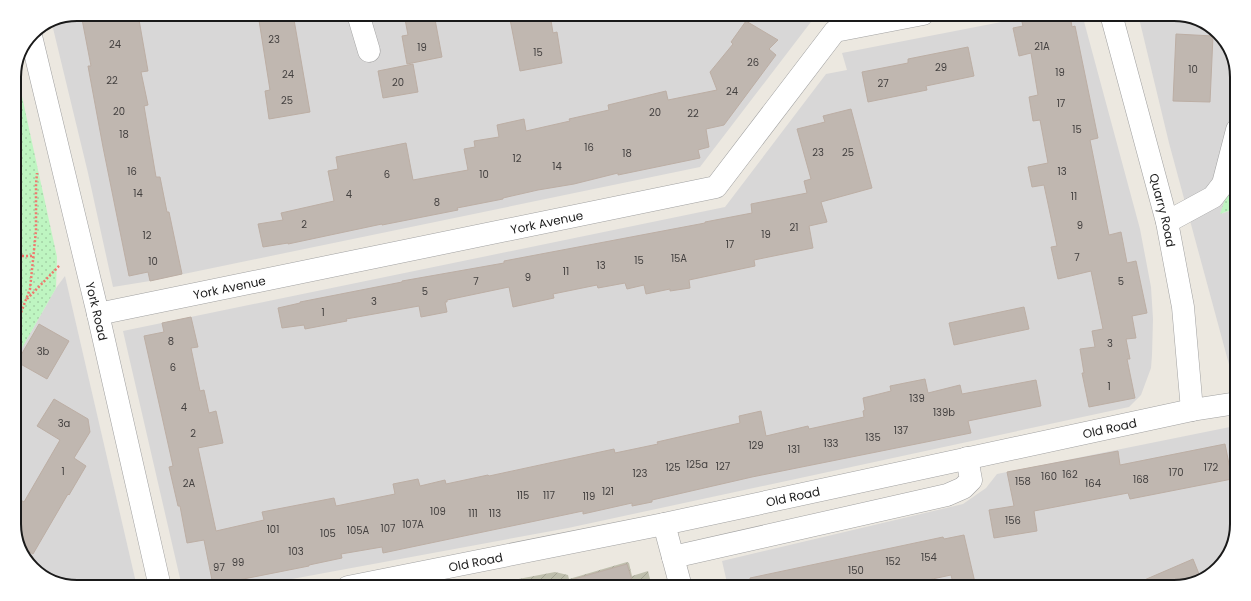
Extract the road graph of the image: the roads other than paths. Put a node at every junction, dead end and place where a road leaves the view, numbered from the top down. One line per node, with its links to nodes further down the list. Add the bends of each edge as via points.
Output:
1 (360, 21): 5 (street)
2 (887, 21): 8 (street, York Avenue, via 835,31 716,187)
3 (1113, 21): 7 (street, Quarry Road)
4 (33, 43): 8 (street, York Road)
5 (368, 51)
6 (1230, 157): 7 (street, via 1223,184 1213,197)
7 (1167, 222): 10 (street, Quarry Road, via 1183,307)
8 (98, 314): 14 (street, York Road)
9 (1230, 404): 10 (street, Old Road)
10 (1192, 410): 11 (street, Old Road)
11 (967, 458): 12 (street, Old Road); 13 (street, via 971,480 963,488 947,495)
12 (664, 524): 13 (street); 15 (street, Old Road)
13 (673, 557): 16 (street)
14 (158, 580)
15 (383, 580)
16 (679, 580)

